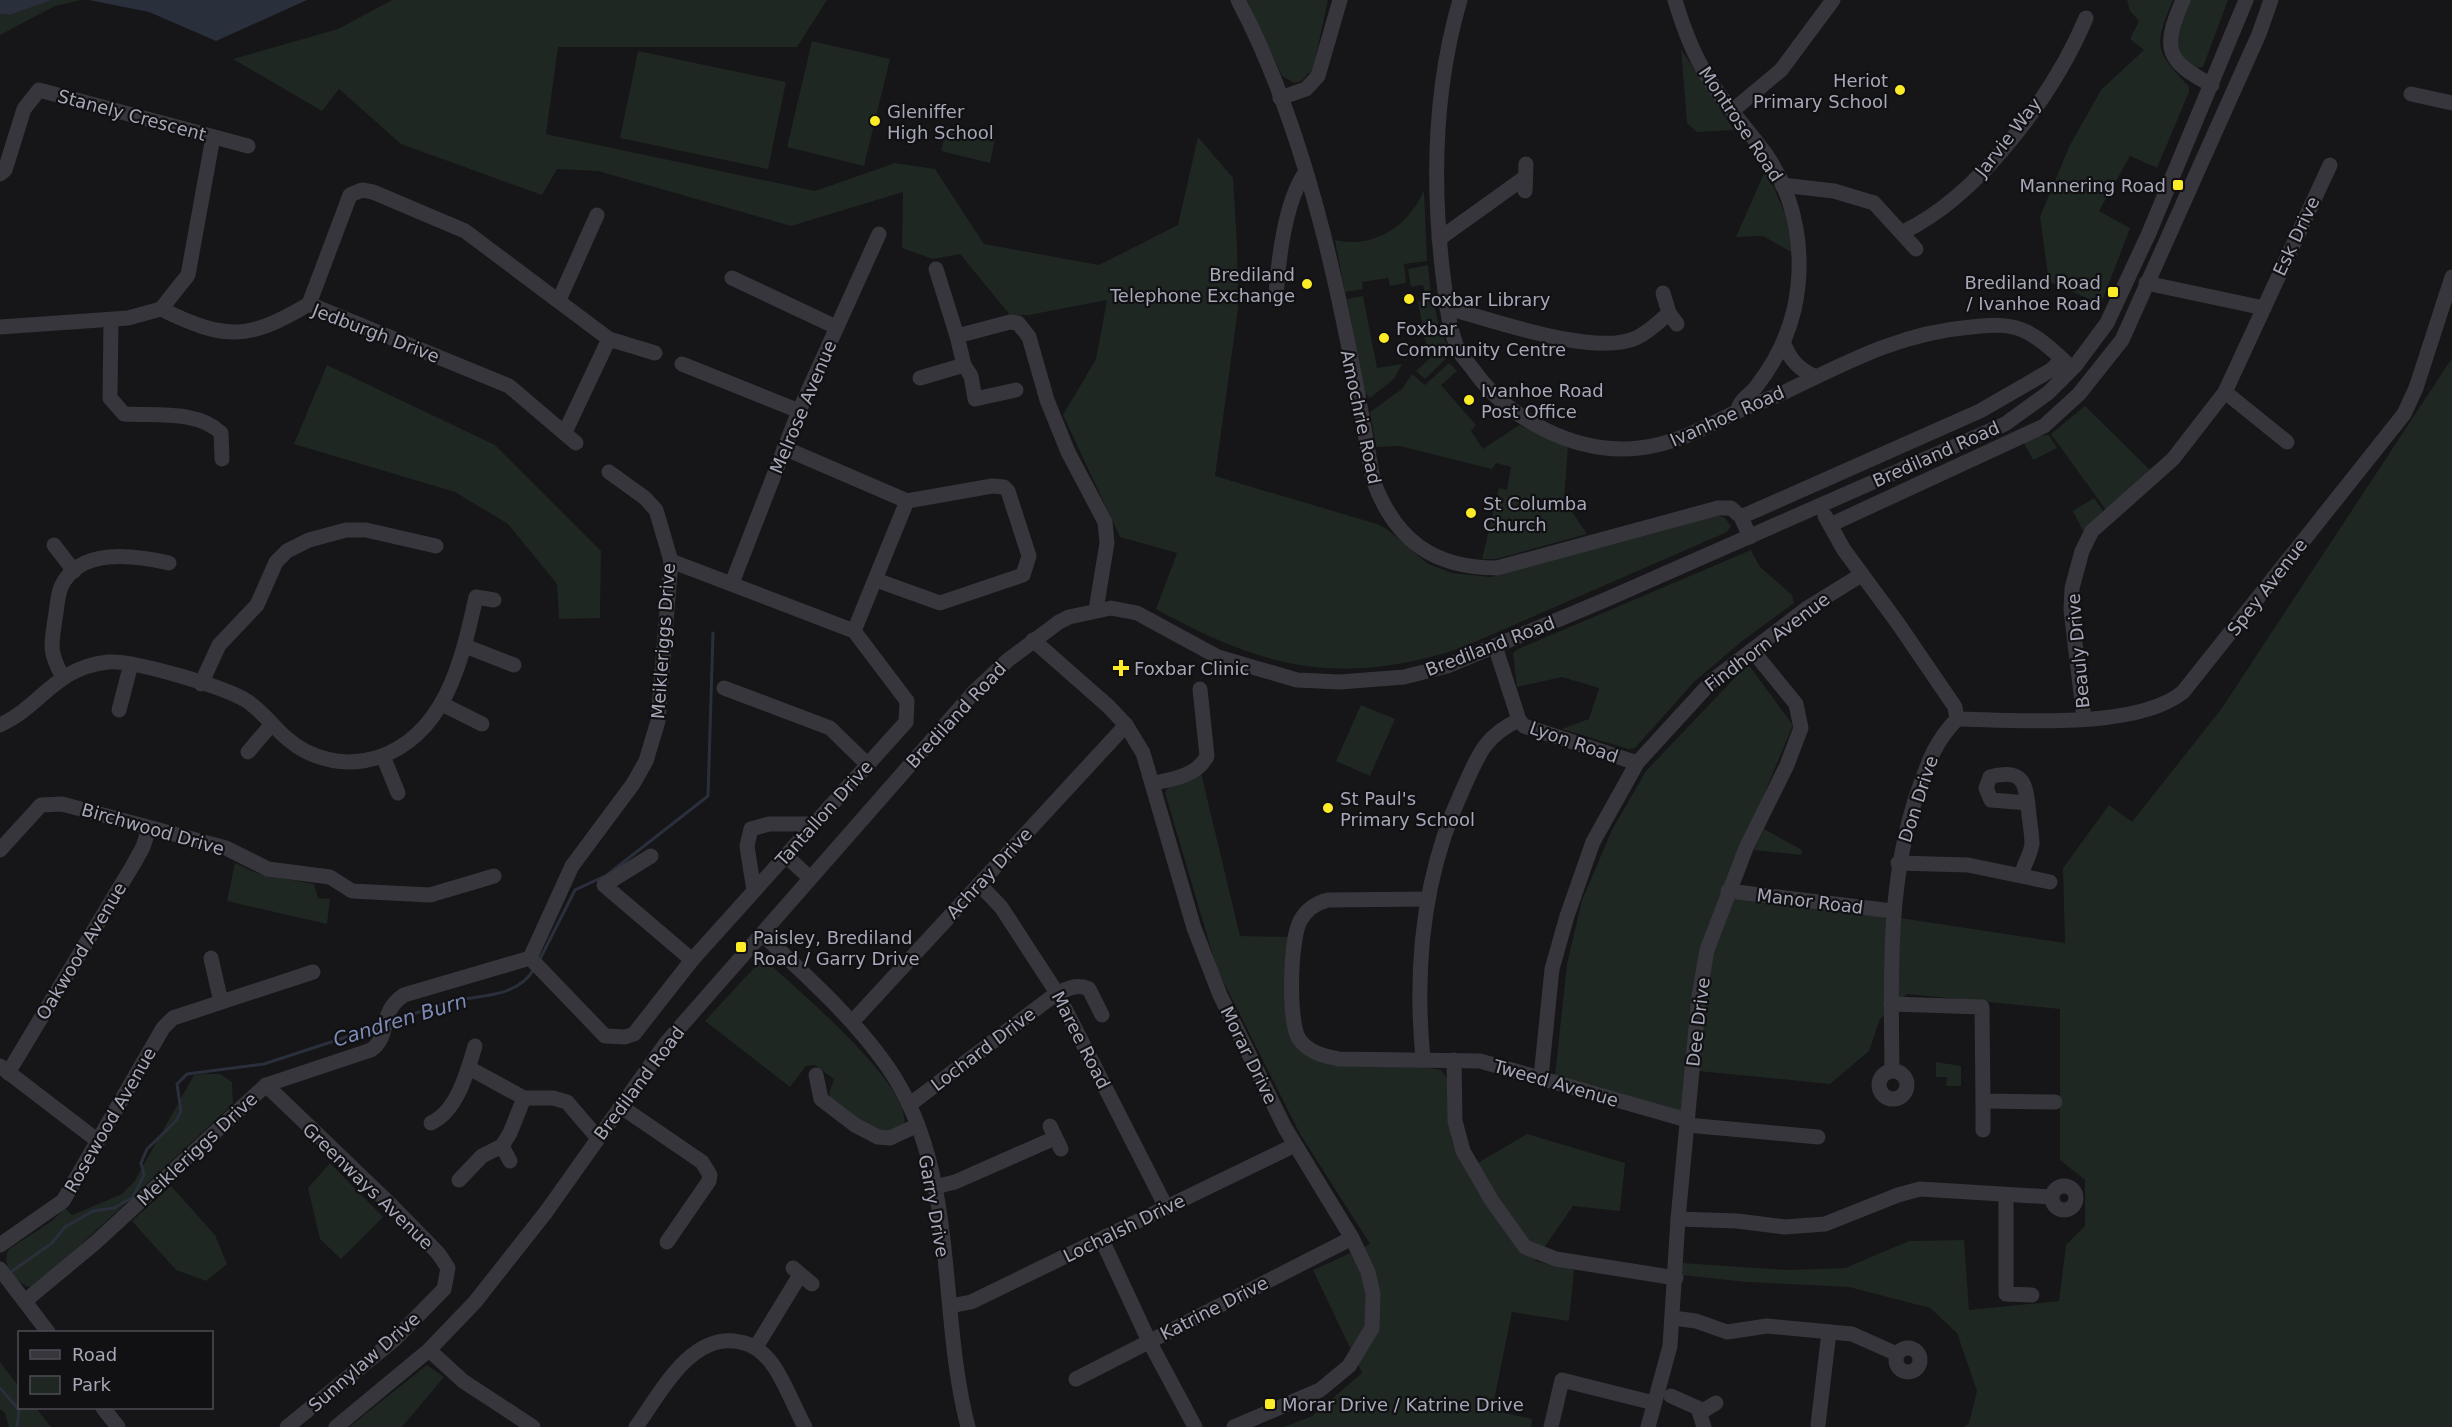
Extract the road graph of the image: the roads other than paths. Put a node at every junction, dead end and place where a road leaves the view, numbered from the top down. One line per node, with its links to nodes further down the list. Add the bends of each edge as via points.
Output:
1 (1238, 0): 12 (street, Amochrie Road)
2 (1340, 0): 12 (street, via 1318,76 1306,89)
3 (1460, 0): 25 (street, Ivanhoe Road, via 1440,99)
4 (1675, 0): 14 (street, Montrose Road, via 1685,32 1707,77)
5 (1833, 0): 14 (street, via 1781,70)
6 (2184, 0): 10 (street, via 2174,21 2170,47 2176,62)
7 (2246, 0): 10 (street, Brediland Road)
8 (2271, 0): 30 (street, Brediland Road)
9 (2086, 18): 23 (street, Jarvie Way, via 2069,53 2035,105 1987,169 1945,208)
10 (2212, 85): 45 (street, Brediland Road, via 2107,323)
11 (2411, 94): 13 (street)
12 (1280, 98): 18 (street, Amochrie Road)
13 (2452, 103)
14 (1732, 111): 21 (street, Montrose Road, via 1766,155)
15 (213, 137): 16 (street, Stanely Crescent); 19 (street, Stanely Crescent, via 39,90 24,109 5,170); 37 (street, via 188,275)
16 (248, 146)
17 (2330, 165): 36 (street, Esk Drive)
18 (1305, 173): 32 (street, via 1284,237); 63 (street, Amochrie Road, via 1333,275 1373,480 1381,502 1414,545 1453,564 1497,568 1718,508 1731,508)
19 (0, 174)
20 (1525, 178): 25 (street)
21 (1782, 185): 23 (street, via 1834,191 1874,203); 43 (street, Montrose Road, via 1798,240 1800,268)
22 (597, 215): 33 (street)
23 (1903, 232): 26 (street)
24 (879, 234): 40 (street, Melrose Avenue)
25 (1439, 239): 35 (street, Ivanhoe Road)
26 (1916, 249)
27 (936, 269): 41 (street)
28 (2452, 277): 89 (street, Spey Avenue, via 2404,414 2193,681 2174,699 2148,711)
29 (732, 278): 40 (street)
30 (2146, 283): 36 (street); 64 (street, Brediland Road, via 2122,340 2111,356 2079,394 2044,426)
31 (1664, 293): 35 (street, via 1673,318 1635,339 1612,345 1587,345)
32 (1276, 297)
33 (559, 300): 34 (street, via 465,231 362,190 350,195); 42 (street)
34 (309, 304): 37 (street, Jedburgh Drive, via 257,329 228,334 195,325); 54 (street, Jedburgh Drive, via 509,386)
35 (1447, 308): 53 (street, Ivanhoe Road, via 1458,348 1480,380 1532,423 1572,441 1605,447 1662,444 1699,432)
36 (2264, 308): 51 (street, Esk Drive)
37 (161, 309): 38 (street)
38 (111, 320): 39 (street); 58 (street, via 110,398 116,408 124,414 199,419 212,424 221,433)
39 (0, 327)
40 (836, 327): 52 (street, Melrose Avenue)
41 (957, 336): 47 (street); 75 (street, via 1010,322 1018,323 1029,337 1047,400 1068,452 1104,522 1107,543)
42 (609, 339): 44 (street); 54 (street)
43 (1784, 344): 48 (street, via 1798,366); 53 (street, Montrose Road, via 1754,389 1740,402)
44 (655, 353)
45 (2067, 363): 48 (street, Ivanhoe Road, via 2028,332 2010,326 1983,326 1899,340); 62 (street, Brediland Road, via 2048,393 2005,424); 63 (street, via 1980,411)
46 (682, 364): 52 (street)
47 (964, 365): 49 (street); 50 (street, via 971,376 975,399)
48 (1814, 376): 53 (street, Ivanhoe Road)
49 (920, 378)
50 (1016, 390)
51 (2225, 392): 55 (street); 60 (street, Esk Drive)
52 (799, 411): 57 (street, Melrose Avenue)
53 (1737, 412)
54 (565, 432): 56 (street, Jedburgh Drive)
55 (2287, 442)
56 (576, 443)
57 (784, 448): 61 (street); 73 (street, Melrose Avenue)
58 (222, 459)
59 (609, 472): 68 (street, Meikleriggs Drive, via 656,510)
60 (2159, 474): 89 (street, Beauly Drive, via 2092,531 2076,568 2071,610)
61 (907, 501): 72 (street); 72 (street, via 992,486 1004,488 1010,495 1029,556 1027,569 1017,579 940,603)
62 (1820, 505): 64 (street); 65 (street, Brediland Road)
63 (1741, 517): 65 (street)
64 (1830, 525): 71 (street)
65 (1750, 537): 79 (street, Brediland Road)
66 (54, 545): 70 (street)
67 (436, 546): 84 (street, via 356,530 329,533 287,551 276,562 257,605 219,645)
68 (670, 561): 73 (street); 120 (street, Meikleriggs Drive, via 661,704 649,751 633,784 561,884)
69 (169, 563): 70 (street, via 119,556 87,561)
70 (74, 571): 83 (street, via 62,587 51,653)
71 (1861, 575): 80 (street, Findhorn Avenue, via 1806,609); 90 (street, via 1948,698)
72 (876, 580): 76 (street)
73 (732, 583): 76 (street)
74 (494, 600): 78 (street, via 476,597)
75 (1096, 610): 77 (street, Brediland Road, via 1069,617); 79 (street, Brediland Road, via 1111,608 1137,613 1218,657 1298,680 1340,682 1404,677 1447,666)
76 (854, 631): 99 (street, Tantallon Drive, via 908,701 906,722)
77 (1033, 640): 93 (street, Morar Drive); 111 (street, Brediland Road, via 974,692)
78 (465, 646): 82 (street); 87 (street)
79 (1495, 646): 91 (street, Lyon Road)
80 (1752, 650): 98 (street, Findhorn Avenue, via 1713,680); 115 (street, Dee Drive, via 1796,704 1801,728)
81 (131, 664): 83 (street, via 93,664); 84 (street); 88 (street)
82 (514, 665)
83 (62, 676): 94 (street)
84 (201, 684): 95 (street, via 247,701)
85 (724, 688): 99 (street, via 830,728)
86 (1200, 689): 100 (street, via 1207,756 1192,772)
87 (442, 704): 92 (street); 97 (street, via 420,733)
88 (119, 710)
89 (2084, 718): 90 (street, Spey Avenue)
90 (1957, 719): 108 (street, Don Drive, via 1940,737 1929,759)
91 (1518, 720): 98 (street, Lyon Road, via 1531,729); 116 (street, via 1497,731 1480,753 1444,834)
92 (482, 724)
93 (1126, 724): 100 (street, Morar Drive); 113 (street, Achray Drive)
94 (0, 725)
95 (271, 725): 96 (street); 97 (street, via 291,743 323,759 351,762)
96 (248, 752)
97 (383, 756): 101 (street)
98 (1637, 763): 135 (street, Findhorn Avenue, via 1593,842 1567,916 1552,969)
99 (868, 765): 103 (street, Tantallon Drive)
100 (1154, 783): 150 (street, Morar Drive, via 1194,928 1216,986)
101 (398, 794)
102 (2028, 803): 109 (street, via 2032,844)
103 (813, 824): 106 (street, Tantallon Drive); 114 (street, via 769,824 751,829 747,846)
104 (150, 828): 105 (street, Birchwood Drive, via 52,803 34,810); 110 (street, Birchwood Drive, via 226,848 268,869 330,877 352,891 430,895); 132 (street, Oakwood Avenue, via 133,866)
105 (0, 850)
106 (785, 855): 111 (street); 114 (street, Tantallon Drive)
107 (651, 856): 121 (street, via 604,885)
108 (1898, 863): 109 (street, via 1968,865); 117 (street, Don Drive)
109 (2021, 875): 112 (street)
110 (494, 876)
111 (810, 878): 118 (street, Brediland Road)
112 (2050, 882)
113 (979, 884): 123 (street, Maree Road, via 1001,907); 127 (street, Achray Drive)
114 (754, 891): 121 (street, Tantallon Drive)
115 (1728, 891): 117 (street, Manor Road); 143 (street, Dee Drive, via 1707,950)
116 (1428, 899): 129 (street, via 1419,994); 129 (street, Tweed Avenue, via 1320,902 1305,914 1294,941 1293,1021 1303,1044 1339,1059)
117 (1893, 911): 125 (street, Don Drive)
118 (762, 934): 127 (street, Garry Drive); 141 (street, Brediland Road, via 666,1043)
119 (211, 958): 124 (street)
120 (532, 960): 121 (street, Tantallon Drive, via 605,1036 625,1037 634,1034); 136 (street, Meikleriggs Drive, via 404,995 389,1007 378,1045 359,1055)
121 (692, 960)
122 (313, 972): 124 (street, Rosewood Avenue)
123 (1057, 993): 126 (street, via 1078,985 1089,988); 140 (street, Lochard Drive); 157 (street, Maree Road)
124 (221, 1002): 149 (street, Rosewood Avenue, via 173,1018 163,1028)
125 (1891, 1004): 133 (street, Don Drive); 138 (street, via 1982,1007)
126 (1102, 1015)
127 (852, 1022): 140 (street, Garry Drive, via 888,1067)
128 (475, 1046): 131 (street)
129 (1423, 1059): 130 (street, Tweed Avenue)
130 (1454, 1060): 135 (street, Tweed Avenue, via 1480,1061); 165 (street, via 1455,1121 1463,1151 1525,1247 1556,1260)
131 (469, 1068): 137 (street); 142 (street, via 456,1101 443,1118)
132 (4, 1070): 149 (street)
133 (1892, 1071)
134 (816, 1075): 144 (street, via 821,1099 878,1137 890,1138)
135 (1541, 1077): 143 (street, Tweed Avenue)
136 (266, 1085): 166 (street, Greenways Avenue, via 438,1253 448,1268); 168 (street, Meikleriggs Drive, via 95,1243)
137 (524, 1098): 146 (street, via 567,1102); 151 (street)
138 (1983, 1101): 139 (street); 145 (street)
139 (2055, 1102)
140 (909, 1105): 144 (street, Garry Drive)
141 (620, 1106): 146 (street, Brediland Road); 161 (street, via 702,1162 710,1175)
142 (431, 1123)
143 (1687, 1123): 147 (street, Tweed Avenue); 158 (street, Dee Drive)
144 (918, 1125): 154 (street, Garry Drive)
145 (1983, 1130)
146 (597, 1137): 175 (street, Brediland Road, via 546,1212 474,1302)
147 (1818, 1137)
148 (1055, 1138): 154 (street)
149 (98, 1141): 162 (street, Rosewood Avenue, via 63,1201)
150 (1295, 1145): 157 (street, Lochalsh Drive); 159 (street, Morar Drive)
151 (502, 1146): 152 (street); 153 (street, via 482,1156)
152 (510, 1161)
153 (459, 1180)
154 (935, 1187): 169 (street, Garry Drive)
155 (2006, 1196): 156 (street); 158 (street, via 1908,1191 1839,1220 1806,1227); 167 (street, via 2006,1294)
156 (2051, 1197)
157 (1166, 1207): 160 (street, Lochalsh Drive)
158 (1678, 1219): 165 (street, Dee Drive)
159 (1352, 1238): 173 (street, Katrine Drive); 192 (street, Morar Drive, via 1368,1272 1373,1294 1372,1328 1354,1359 1320,1390)
160 (1102, 1240): 169 (street, Lochalsh Drive, via 971,1302); 173 (street)
161 (667, 1242)
162 (0, 1245)
163 (1, 1270): 168 (street)
164 (802, 1276): 174 (street)
165 (1676, 1278): 170 (street, Dee Drive)
166 (439, 1295): 186 (street, Sunnylaw Drive, via 372,1360)
167 (2032, 1295)
168 (25, 1301): 171 (street)
169 (950, 1306): 190 (street, Garry Drive, via 958,1389)
170 (1673, 1318): 172 (street, via 1727,1332 1767,1326); 179 (street, Dee Drive, via 1670,1346)
171 (47, 1331)
172 (1829, 1332): 176 (street, via 1852,1334); 184 (street)
173 (1149, 1341): 177 (street, Katrine Drive); 191 (street)
174 (756, 1347): 188 (street, via 720,1339 696,1350); 189 (street, via 773,1365)
175 (429, 1350): 183 (street, Brediland Road); 187 (street, via 463,1381)
176 (1897, 1354)
177 (1076, 1378)
178 (1671, 1396): 182 (street, via 1692,1403)
179 (1654, 1403): 193 (street, via 1562,1380); 194 (street, Dee Drive)
180 (1716, 1403): 182 (street)
181 (104, 1409): 185 (street)
182 (1702, 1420)
183 (346, 1424)
184 (1818, 1425)
185 (118, 1427)
186 (287, 1427)
187 (533, 1427)
188 (636, 1427)
189 (805, 1427)
190 (968, 1427)
191 (1195, 1427)
192 (1234, 1427)
193 (1551, 1427)
194 (1648, 1427)

